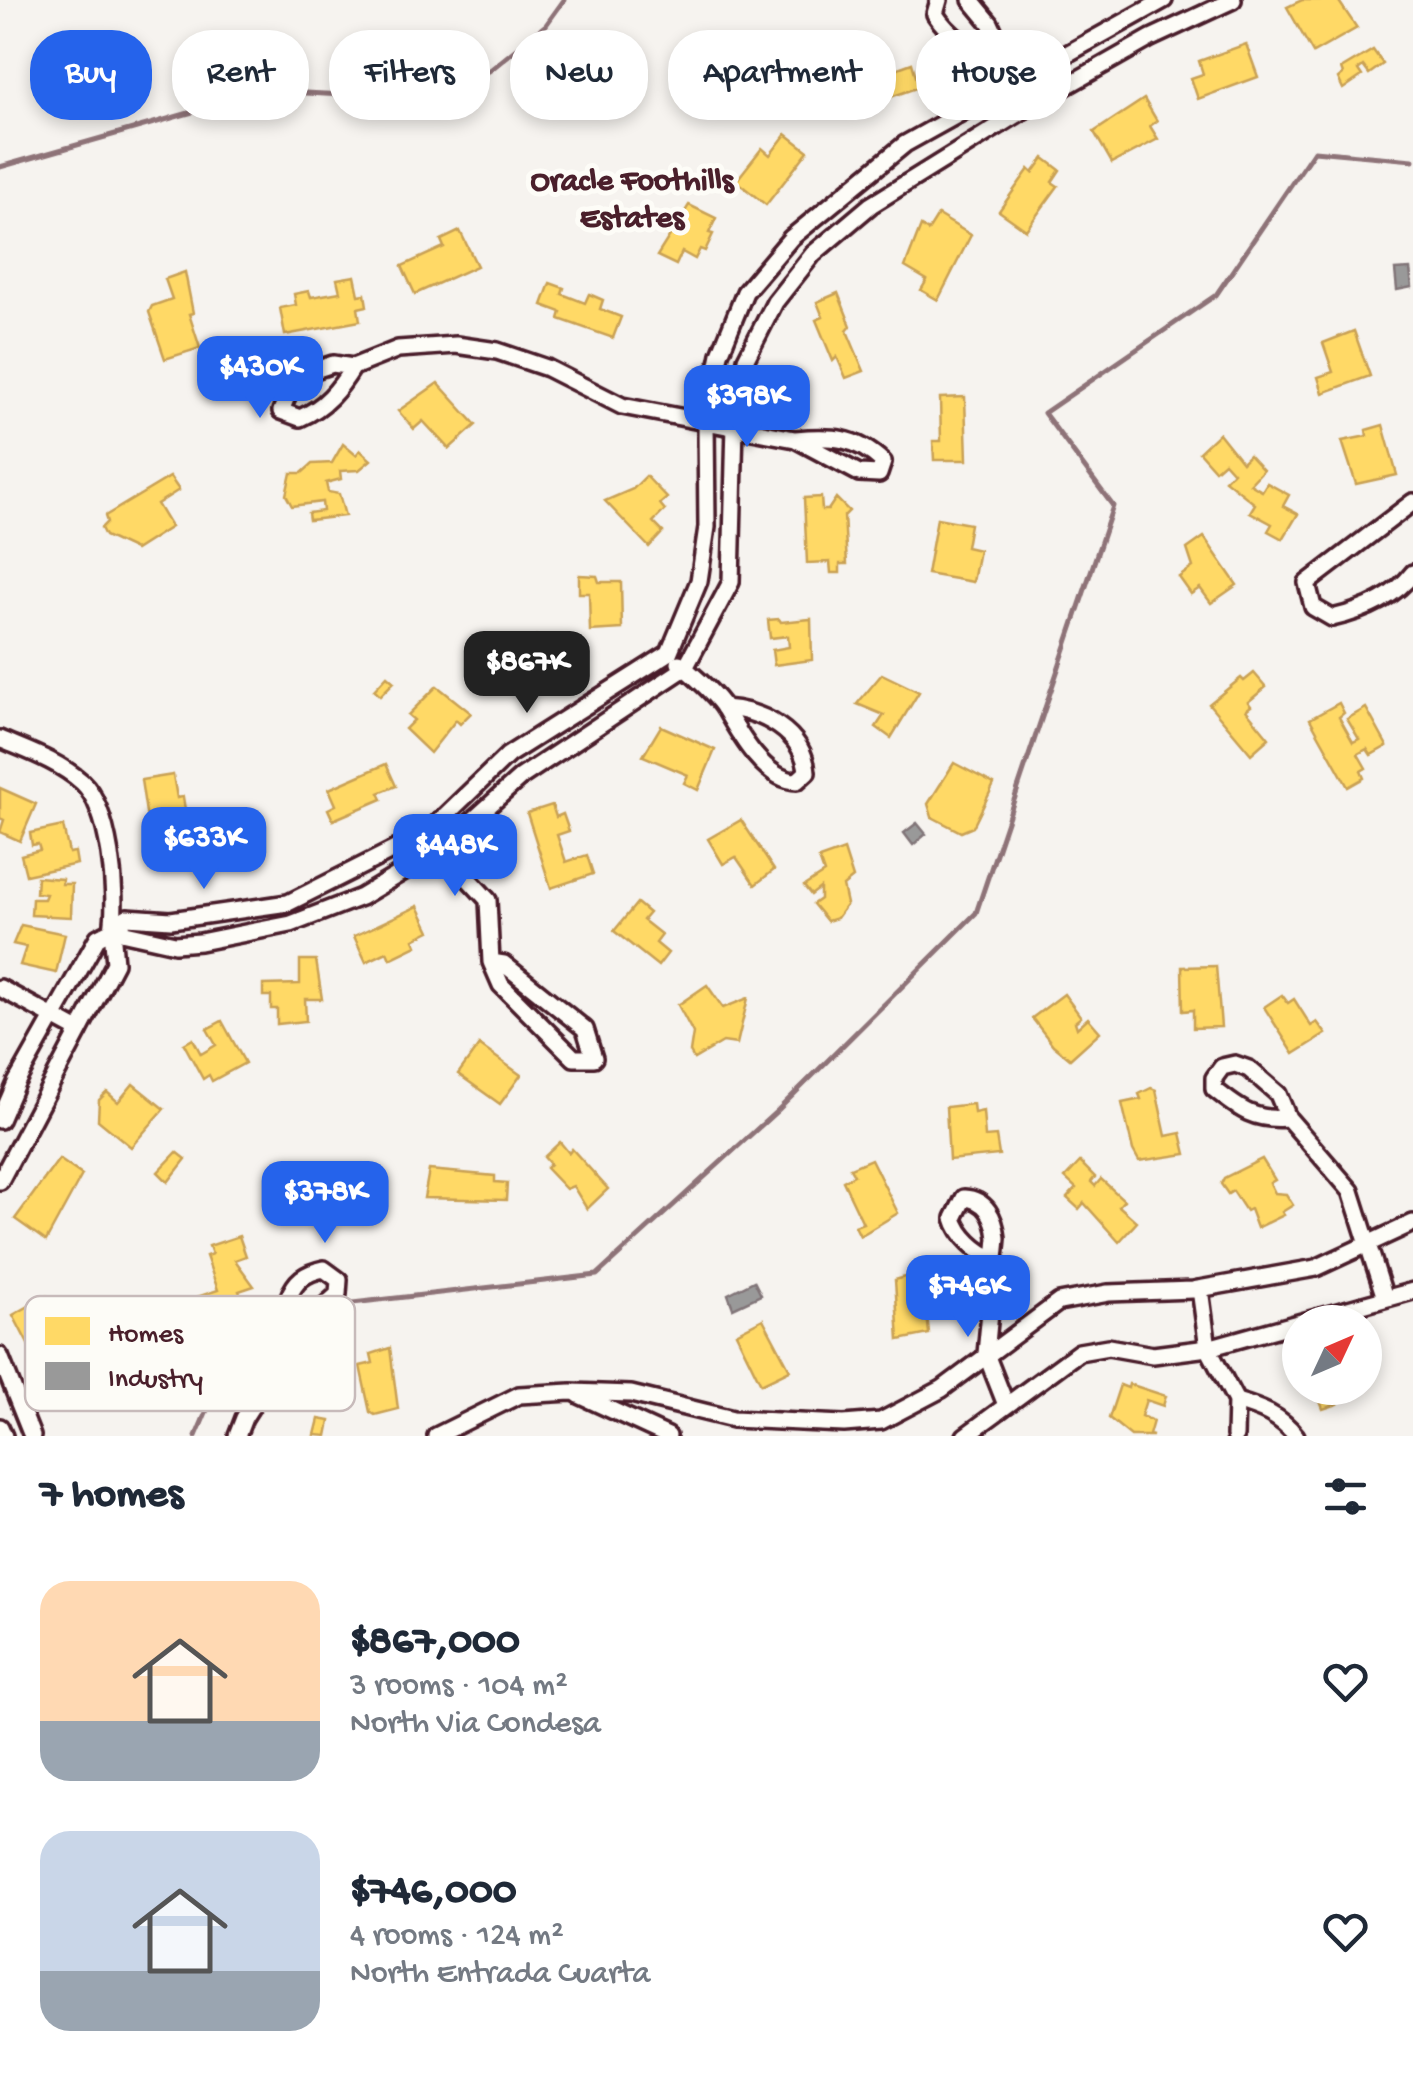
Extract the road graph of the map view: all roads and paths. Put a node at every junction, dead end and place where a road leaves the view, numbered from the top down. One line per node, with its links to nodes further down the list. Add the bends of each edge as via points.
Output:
1 (939, 0): 5 (street, via 935,14)
2 (971, 0): 6 (street)
3 (1164, 0): 7 (street)
4 (1233, 0): 8 (street)
5 (950, 30)
6 (993, 30)
7 (1071, 50)
8 (1071, 83)
9 (946, 120): 12 (street, via 905,144 791,238 744,292 720,354)
10 (1008, 120): 13 (street, via 870,205 813,254 775,302 746,359)
11 (353, 367): 11 (street, via 333,364 309,372 293,382 281,411 300,418 314,412); 12 (street, via 398,349 456,345 497,351 622,406)
12 (706, 420): 13 (street); 17 (street, via 707,527 698,581)
13 (735, 424): 14 (street); 18 (street, via 731,582)
14 (795, 439): 14 (street, via 858,473 879,474 883,462 843,436)
15 (1413, 502): 16 (street, via 1307,583 1313,607 1332,618 1390,596)
16 (1413, 573)
17 (669, 653): 18 (street); 21 (street, via 508,755)
18 (685, 668): 19 (street); 22 (street, via 521,777)
19 (724, 708): 19 (street, via 731,726 769,767 788,780 807,772 806,757 788,733 768,718)
20 (0, 739): 23 (street, via 54,762 85,785 102,819 117,902)
21 (427, 833): 22 (street); 23 (street, via 288,903 170,920 127,917)
22 (441, 850): 23 (street, via 361,897 291,924 175,944); 24 (street, via 488,900)
23 (112, 930): 26 (street, via 98,937); 27 (street, via 115,963)
24 (491, 962): 24 (street, via 502,985 552,1040 574,1058 594,1058 585,1030 504,964)
25 (0, 988): 26 (street)
26 (52, 1017): 27 (street); 29 (street)
27 (79, 1031): 30 (street)
28 (1288, 1118): 28 (street, via 1278,1094 1249,1069 1222,1067 1214,1078 1214,1089 1239,1110 1261,1120); 32 (street, via 1351,1192)
29 (0, 1120)
30 (0, 1181)
31 (1413, 1223): 32 (street)
32 (1368, 1246): 34 (street, via 1316,1268); 36 (street)
33 (994, 1260): 38 (street)
34 (1200, 1289): 37 (street); 38 (street, via 1060,1302)
35 (1413, 1292): 36 (street)
36 (1385, 1298): 37 (street)
37 (1208, 1348): 41 (street); 42 (street, via 1153,1355 1108,1347 1079,1352)
38 (986, 1354): 42 (street); 45 (street, via 942,1389 881,1421)
39 (0, 1356): 47 (street)
40 (571, 1392): 45 (street, via 631,1394 733,1420); 49 (street, via 519,1395); 50 (street)
41 (1236, 1401): 52 (street); 53 (street, via 1262,1408)
42 (1006, 1405): 51 (street)
43 (248, 1411): 48 (street)
44 (0, 1427): 46 (street)
45 (844, 1430)
46 (4, 1436)
47 (32, 1436)
48 (238, 1436)
49 (436, 1436)
50 (668, 1436)
51 (965, 1436)
52 (1235, 1436)
53 (1296, 1436)

